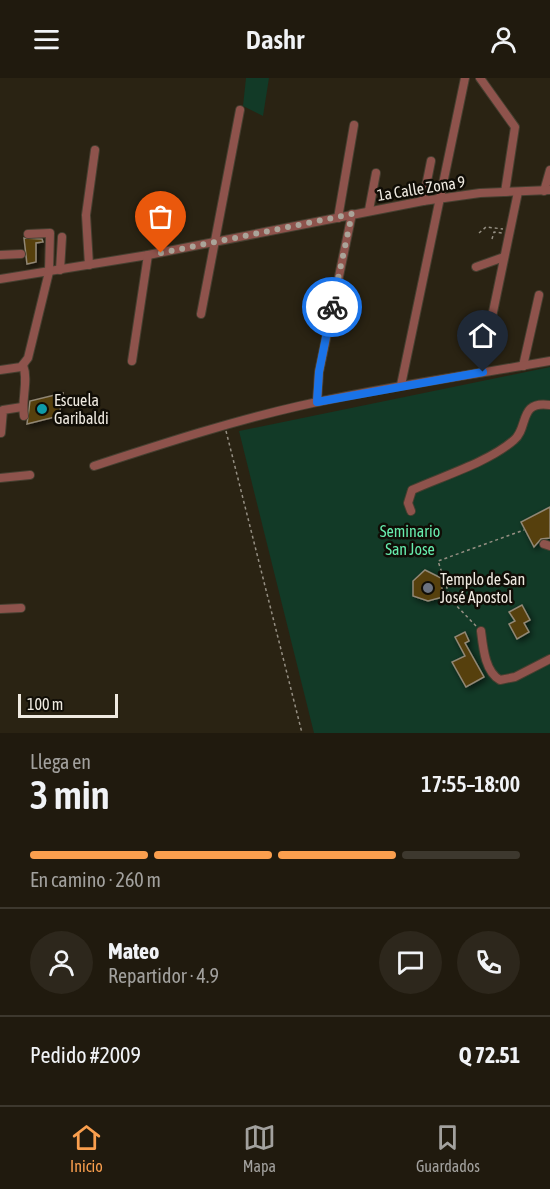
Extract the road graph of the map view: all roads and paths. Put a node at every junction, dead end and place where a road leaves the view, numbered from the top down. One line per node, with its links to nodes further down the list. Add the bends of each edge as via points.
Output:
1 (465, 78): 12 (street)
2 (480, 78): 10 (street, via 515,127)
3 (240, 110): 23 (street)
4 (354, 124): 16 (street)
5 (95, 150): 28 (street, via 86,215)
6 (431, 161): 13 (street)
7 (550, 170): 9 (street)
8 (376, 173): 14 (street)
9 (547, 190): 11 (street, 1a Calle Zona 9)
10 (505, 192): 11 (street, 1a Calle Zona 9); 12 (street, 1a Calle Zona 9)
11 (518, 192): 17 (street)
12 (440, 198): 13 (street, 1a Calle Zona 9); 41 (street)
13 (423, 201): 14 (street, 1a Calle Zona 9)
14 (369, 210): 15 (street, 1a Calle Zona 9)
15 (352, 214): 16 (street, 1a Calle Zona 9); 42 (street, via 322,356)
16 (338, 218): 23 (street, 1a Calle Zona 9)
17 (509, 231): 19 (path, via 486,227); 27 (street)
18 (494, 232): 22 (path)
19 (479, 233)
20 (28, 234): 31 (street, via 50,233)
21 (62, 237): 30 (street)
22 (492, 239)
23 (215, 242): 26 (street, 1a Calle Zona 9); 34 (street)
24 (21, 254): 25 (street)
25 (0, 255)
26 (148, 255): 28 (street, 1a Calle Zona 9); 36 (street)
27 (504, 257): 29 (street); 35 (street)
28 (89, 265): 30 (street, 1a Calle Zona 9)
29 (476, 267)
30 (60, 270): 31 (street, 1a Calle Zona 9)
31 (49, 272): 32 (street, 1a Calle Zona 9); 38 (street, via 30,353)
32 (0, 279)
33 (539, 295): 39 (street)
34 (201, 314)
35 (483, 360)
36 (132, 361)
37 (550, 361): 39 (street)
38 (23, 365): 40 (street); 44 (street)
39 (523, 366): 41 (street)
40 (0, 370)
41 (401, 385): 42 (street)
42 (317, 402): 46 (street)
43 (550, 405): 51 (street, via 531,408 516,439 412,490 408,503)
44 (22, 407): 45 (street); 47 (street, via 3,410)
45 (24, 416)
46 (224, 425): 48 (street); 57 (path)
47 (1, 433)
48 (94, 466)
49 (30, 475): 50 (street)
50 (0, 478)
51 (411, 511)
52 (524, 530): 55 (path, via 438,561 451,600)
53 (21, 608): 54 (street)
54 (0, 609)
55 (481, 631): 56 (street, via 491,671 500,680 515,677)
56 (550, 659)
57 (302, 733)

